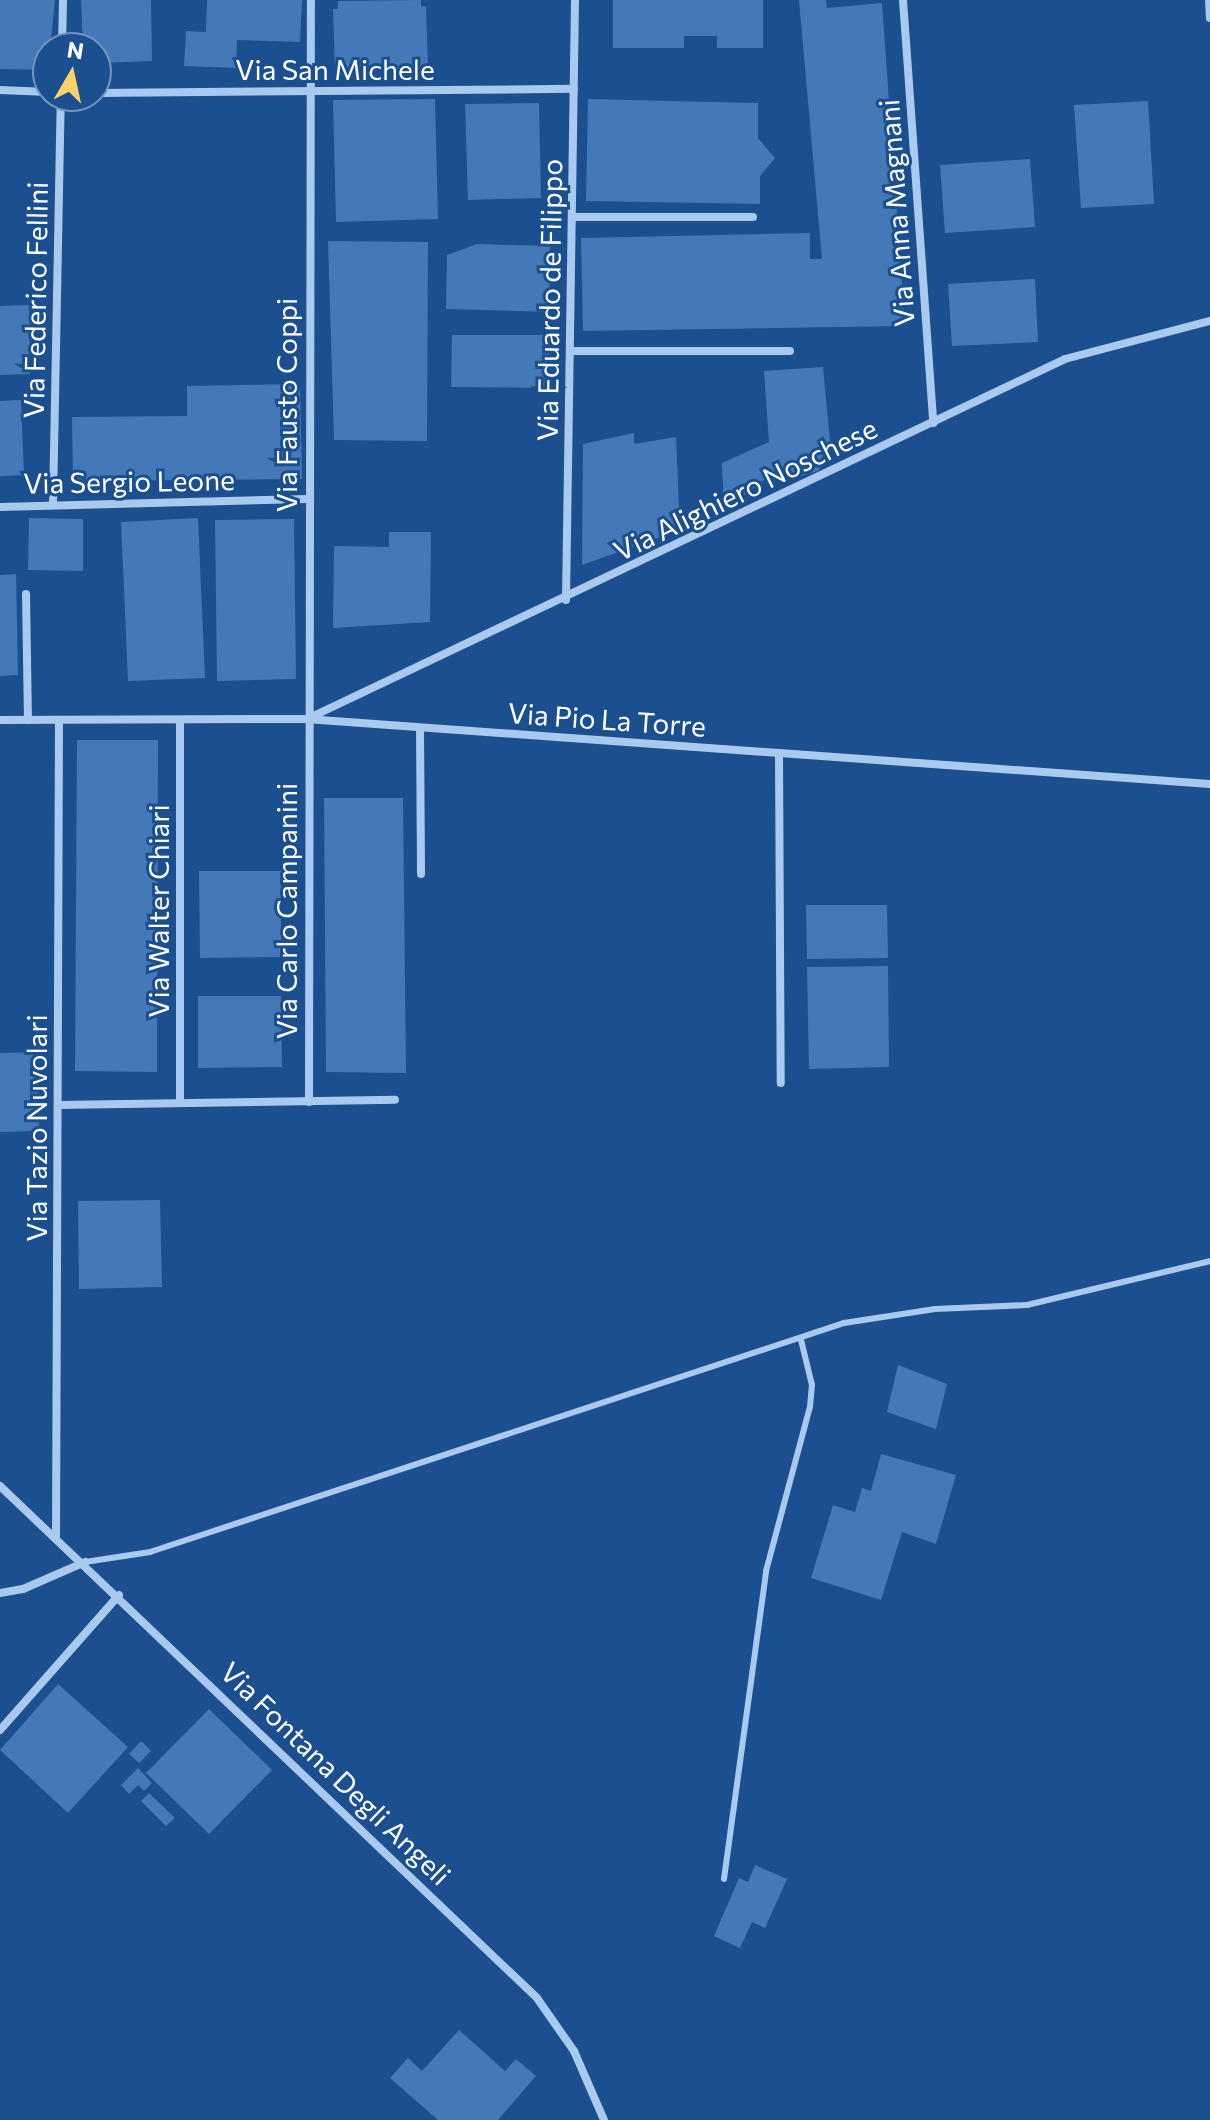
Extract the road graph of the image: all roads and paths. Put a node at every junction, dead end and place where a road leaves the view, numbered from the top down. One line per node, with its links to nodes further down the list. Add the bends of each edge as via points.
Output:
1 (63, 0): 7 (street)
2 (311, 0): 11 (street, Via Fausto Coppi)
3 (575, 0): 8 (street, Via Eduardo de Filippo)
4 (903, 0): 19 (street, Via Anna Magnani)
5 (1209, 0): 6 (street)
6 (1210, 18)
7 (62, 32)
8 (574, 89): 11 (street, Via San Michele); 14 (street, Via Eduardo de Filippo)
9 (0, 90): 10 (street)
10 (32, 91)
11 (310, 91): 12 (street, Via San Michele); 20 (street, Via Fausto Coppi)
12 (112, 93)
13 (61, 112): 21 (street, Via Federico Fellini)
14 (572, 217): 15 (street); 17 (street, Via Eduardo de Filippo)
15 (753, 217)
16 (1210, 321): 19 (street, Via Alighiero Noschese, via 1065,359)
17 (570, 351): 18 (street); 24 (street, Via Eduardo de Filippo)
18 (790, 351)
19 (933, 423): 24 (street, Via Alighiero Noschese)
20 (308, 499): 21 (street, Via Sergio Leone); 25 (street, Via Fausto Coppi)
21 (53, 504): 22 (street, Via Sergio Leone)
22 (0, 507)
23 (26, 594): 27 (street)
24 (566, 600): 25 (street, Via Alighiero Noschese)
25 (306, 719): 29 (street, Via Pio La Torre); 30 (street, Via Pio La Torre); 36 (street, Via Carlo Campanini)
26 (0, 720): 27 (street, Via Pio La Torre)
27 (28, 720): 28 (street, Via Pio La Torre)
28 (59, 720): 29 (street, Via Pio La Torre); 38 (street, Via Tazio Nuvolari)
29 (180, 720): 37 (street, Via Walter Chiari)
30 (420, 728): 31 (street, Via Pio La Torre); 33 (street)
31 (779, 754): 32 (street, Via Pio La Torre); 34 (street)
32 (1210, 784)
33 (421, 874)
34 (781, 1083)
35 (395, 1100): 36 (street)
36 (309, 1102): 37 (street)
37 (180, 1103): 38 (street)
38 (58, 1105): 42 (street, Via Tazio Nuvolari)
39 (1210, 1261): 40 (lane, via 1027,1305 889,1314 844,1323)
40 (801, 1340): 43 (lane, via 150,1552); 47 (lane, via 812,1385 810,1407 766,1571)
41 (0, 1486): 42 (street, Via Fontana Degli Angeli)
42 (56, 1536): 43 (street, Via Fontana Degli Angeli)
43 (85, 1562): 44 (street, via 23,1589); 45 (street, Via Fontana Degli Angeli)
44 (0, 1593)
45 (119, 1595): 46 (street); 48 (street, Via Fontana Degli Angeli, via 537,1998 574,2051)
46 (0, 1730)
47 (724, 1879)
48 (604, 2120)

